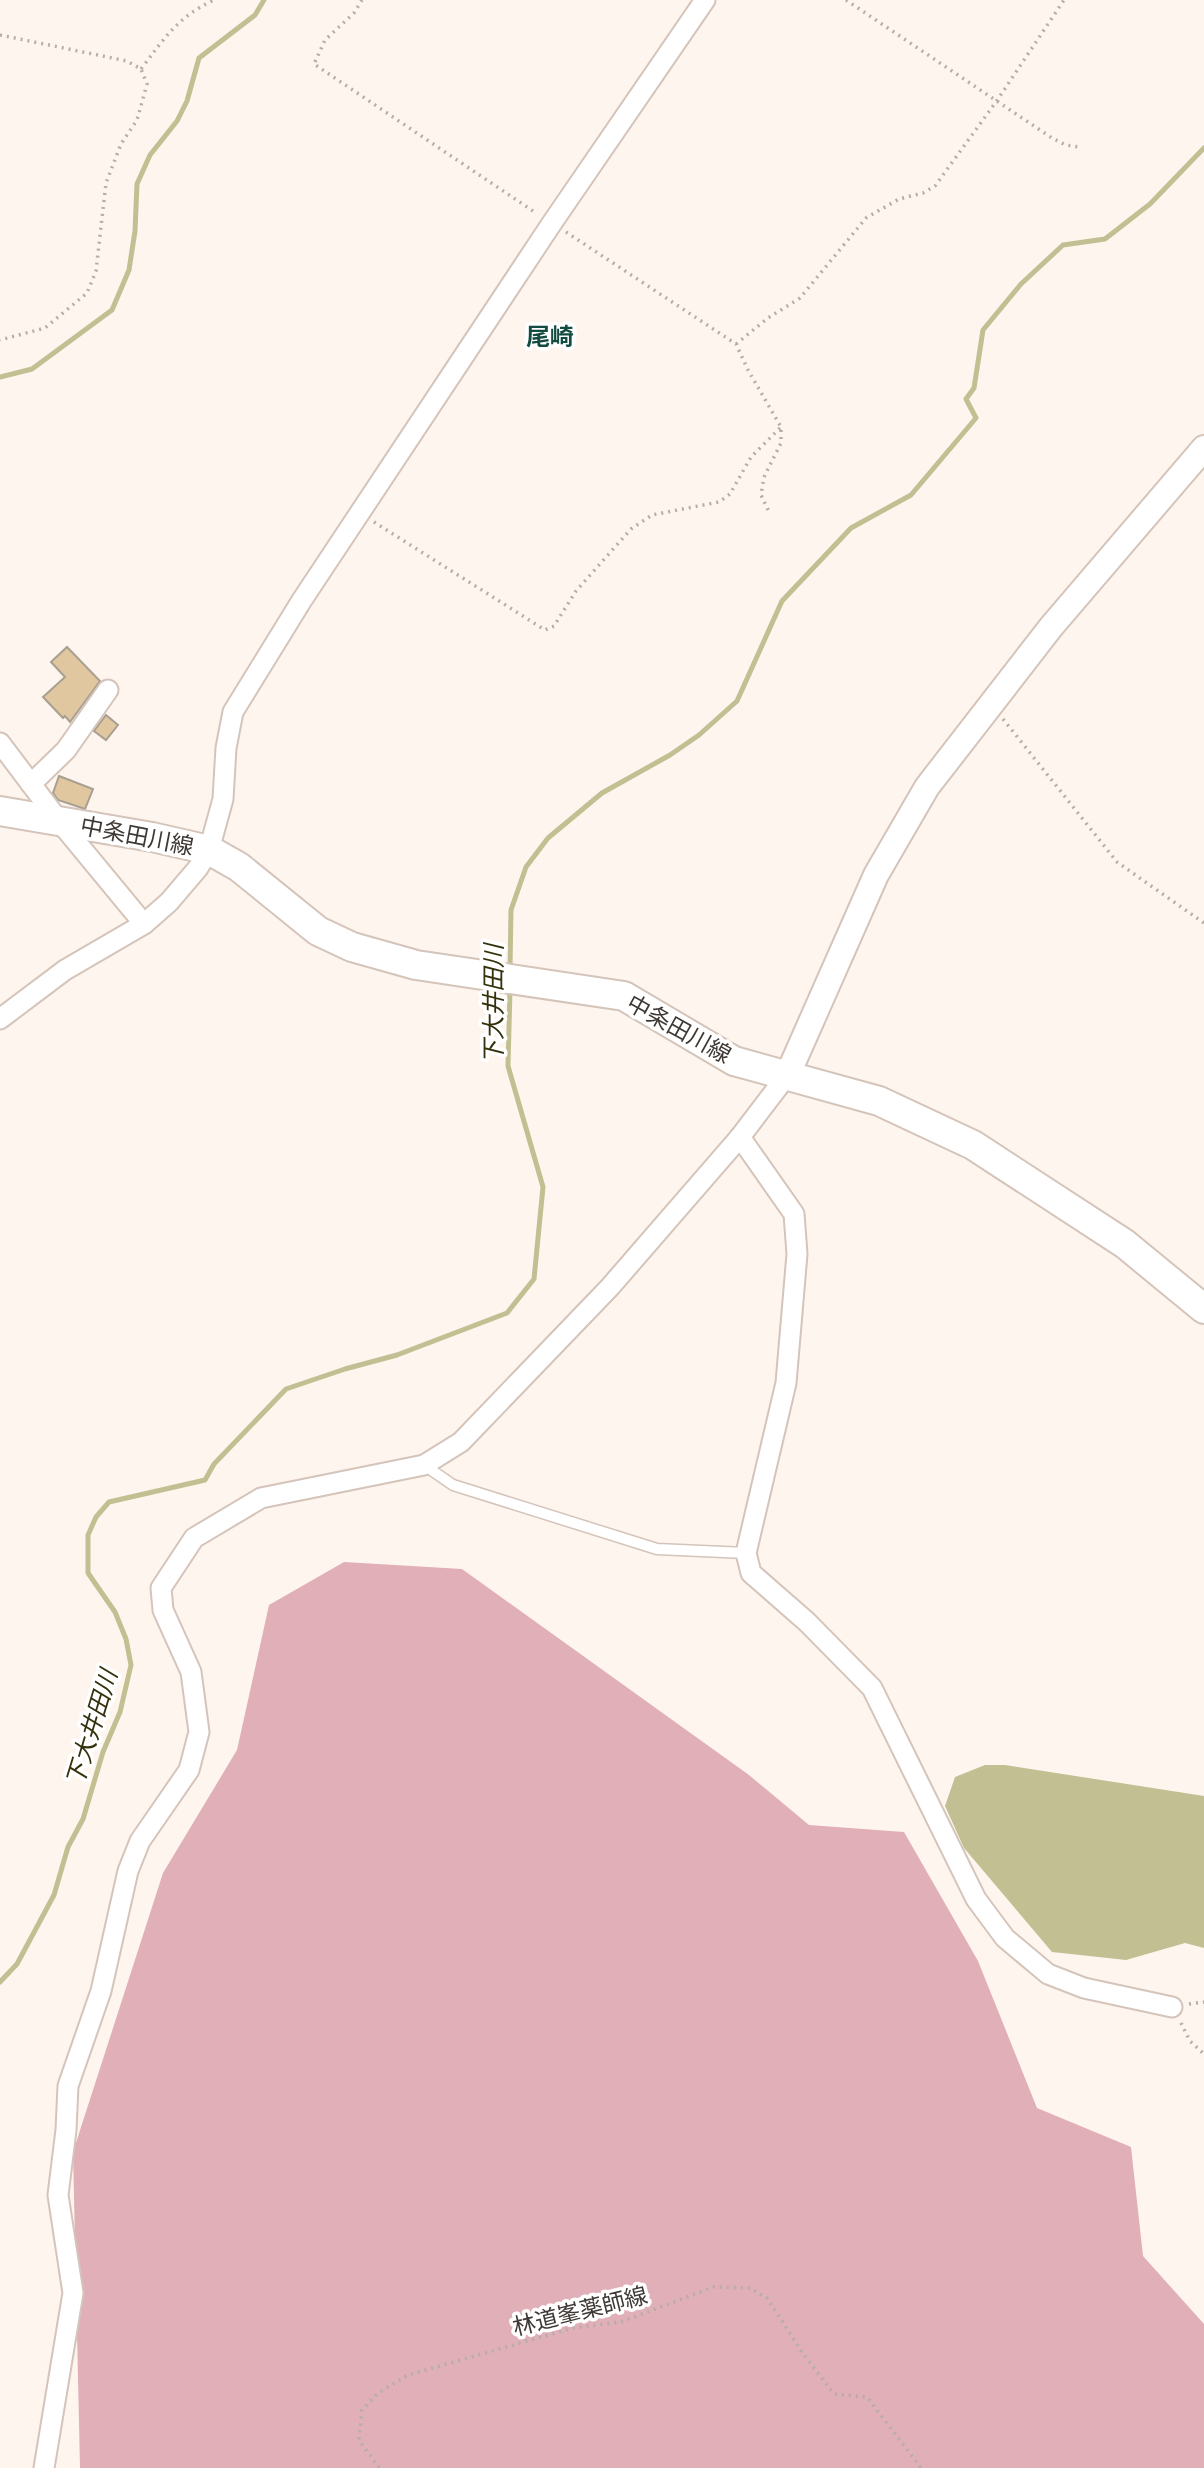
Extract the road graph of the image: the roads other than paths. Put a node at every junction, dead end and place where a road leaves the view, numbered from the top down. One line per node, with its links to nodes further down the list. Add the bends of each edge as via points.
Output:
1 (705, 0): 8 (street, via 552,223 233,712 223,799)
2 (1204, 448): 11 (street, via 1051,627 927,787 876,875)
3 (108, 690): 5 (street, via 66,750)
4 (0, 743): 5 (street)
5 (31, 784): 7 (street)
6 (0, 811): 7 (main road, 中条田川線)
7 (59, 821): 8 (main road, 中条田川線); 9 (street)
8 (209, 850): 9 (street, via 198,868); 11 (main road, 中条田川線, via 239,867 318,931 352,947 416,965 624,996 734,1061)
9 (144, 924): 10 (street, via 65,970)
10 (0, 1019)
11 (788, 1074): 12 (street); 13 (main road, 中条田川線, via 879,1101 973,1145 1125,1244)
12 (740, 1137): 14 (street, via 610,1287 471,1433); 15 (street, via 794,1214 796,1254 786,1382)
13 (1204, 1310)
14 (424, 1465): 15 (lane, via 453,1485 657,1549); 17 (street, via 261,1498 194,1538 161,1588 163,1610 191,1672 199,1732 188,1770 140,1841 128,1871 101,1991 68,2085 58,2195 73,2293)
15 (746, 1553): 16 (street, via 751,1573 872,1688 976,1899 1005,1938 1048,1974 1084,1989)
16 (1172, 2007)
17 (44, 2468)

